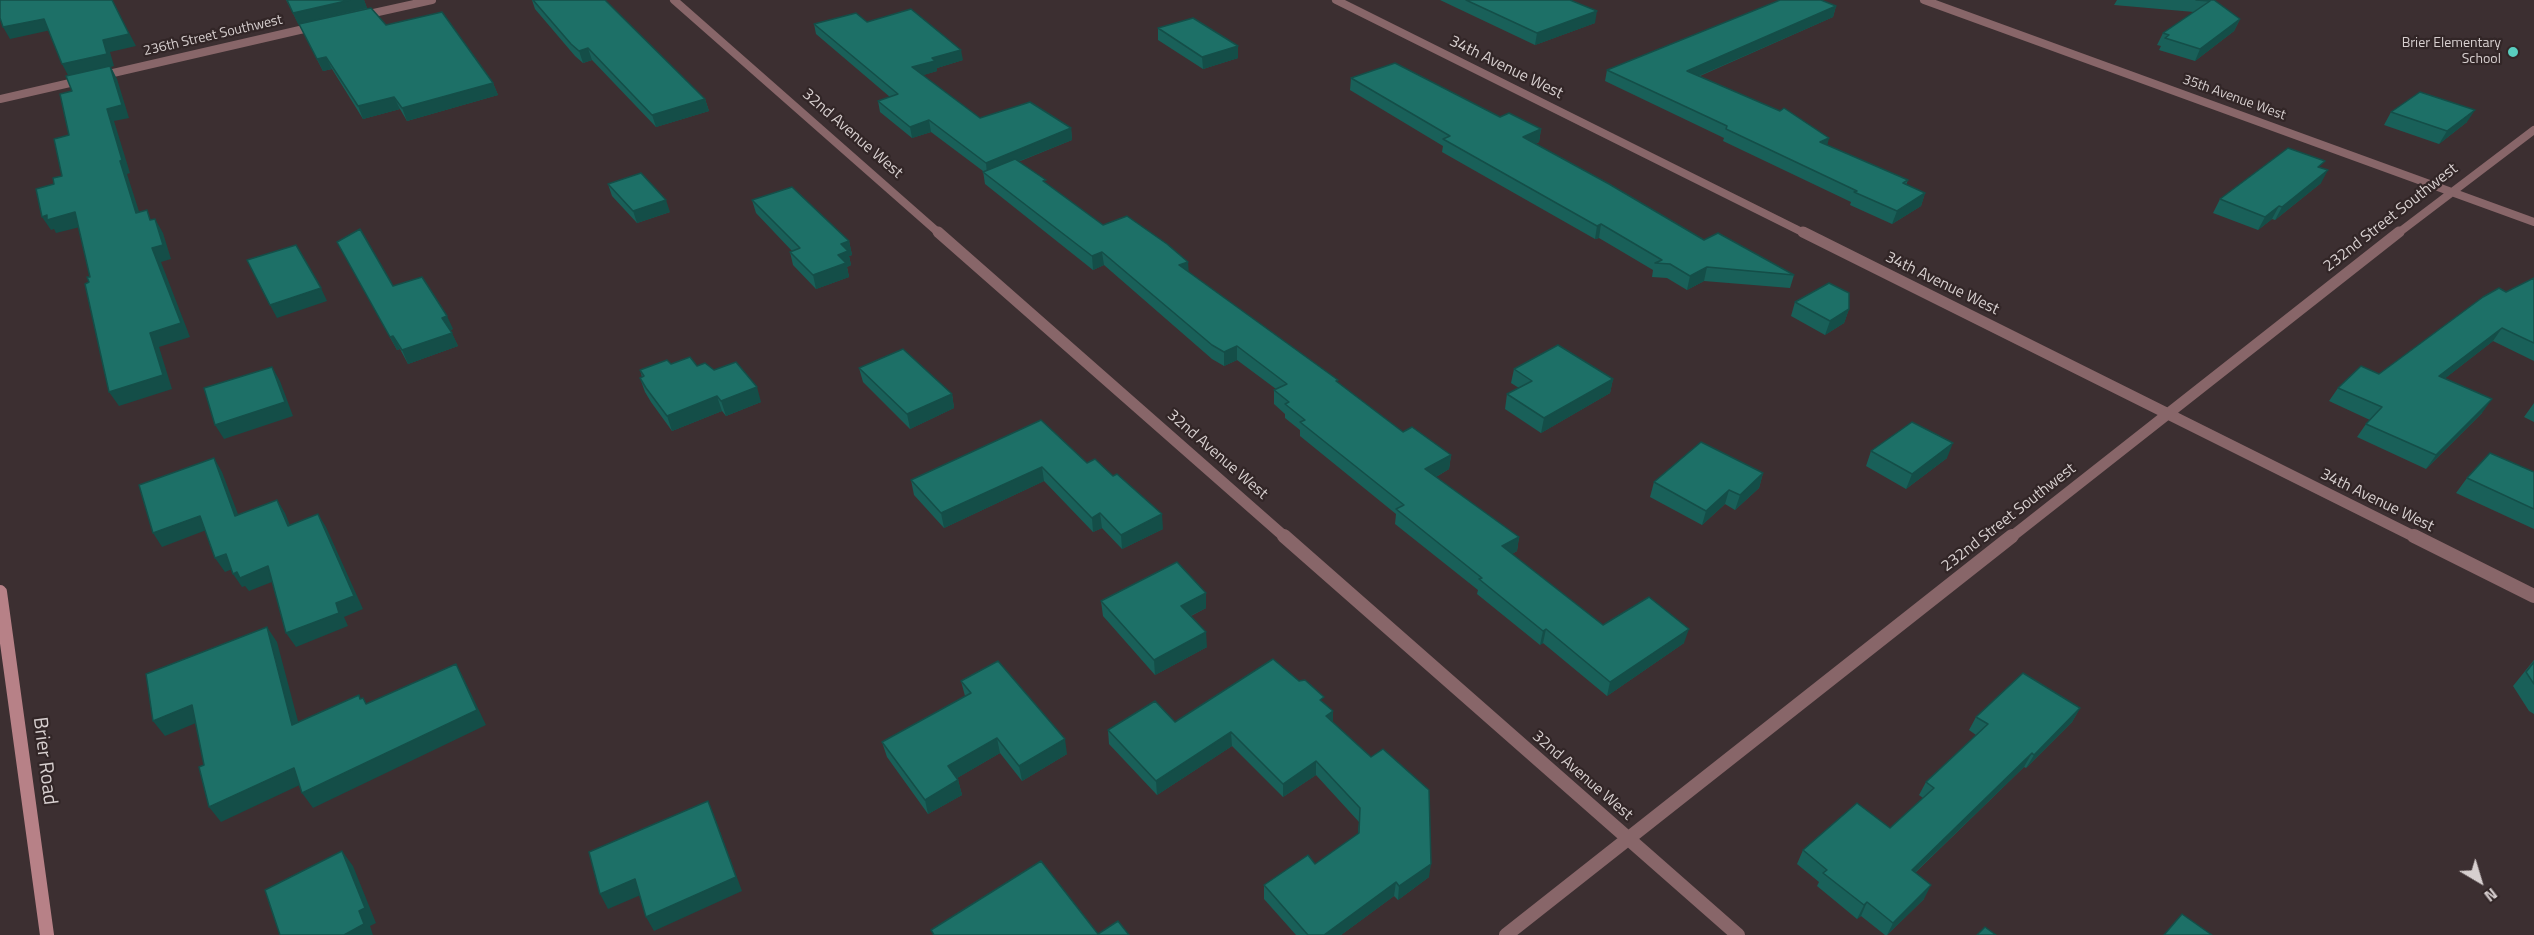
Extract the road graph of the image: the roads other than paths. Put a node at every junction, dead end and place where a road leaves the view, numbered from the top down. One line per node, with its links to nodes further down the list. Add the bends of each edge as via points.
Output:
1 (432, 0): 5 (street)
2 (674, 0): 14 (street, 32nd Avenue West)
3 (1336, 0): 11 (street, 34th Avenue West)
4 (1924, 0): 9 (street, 35th Avenue West)
5 (345, 20)
6 (323, 25): 7 (street, 236th Street Southwest)
7 (0, 99)
8 (2534, 130): 9 (street, 232nd Street Southwest)
9 (2451, 192): 10 (street, 35th Avenue West); 11 (street, 232nd Street Southwest)
10 (2534, 222)
11 (2168, 414): 13 (street, 34th Avenue West); 14 (street, 232nd Street Southwest)
12 (0, 592): 15 (main road, Brier Road)
13 (2534, 596)
14 (1628, 838): 16 (street, 232nd Street Southwest); 17 (street, 32nd Avenue West)
15 (47, 935)
16 (1506, 935)
17 (1738, 935)

